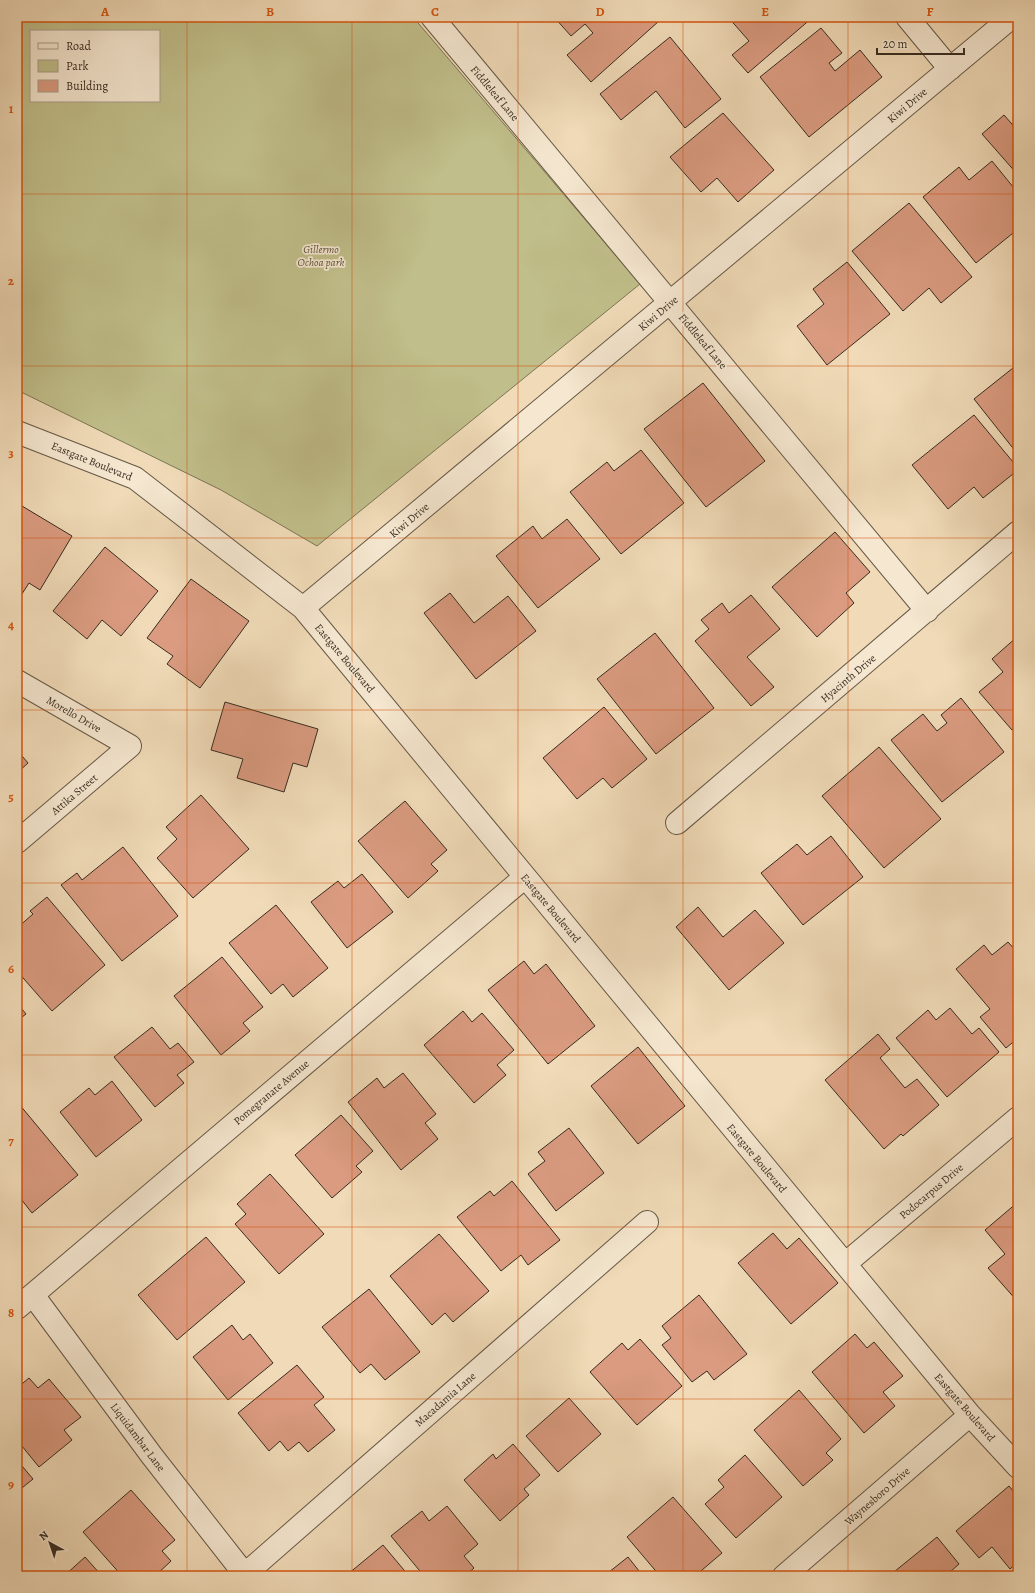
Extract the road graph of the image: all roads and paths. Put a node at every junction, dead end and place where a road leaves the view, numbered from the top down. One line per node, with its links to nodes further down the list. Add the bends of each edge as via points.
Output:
1 (432, 17): 5 (street, Fiddleleaf Lane)
2 (907, 17): 4 (street)
3 (1012, 17): 4 (street, Kiwi Drive)
4 (950, 69): 5 (street, Kiwi Drive)
5 (670, 303): 8 (street, Kiwi Drive); 9 (street, Fiddleleaf Lane)
6 (17, 432): 8 (street, Eastgate Boulevard, via 135,478)
7 (1018, 532): 9 (street, Hyacinth Drive)
8 (303, 608): 14 (street, Eastgate Boulevard)
9 (927, 611): 12 (street, Hyacinth Drive)
10 (17, 681): 11 (street, Morello Drive)
11 (130, 746): 13 (street, Attika Street)
12 (677, 823)
13 (17, 842)
14 (525, 877): 17 (street, Eastgate Boulevard); 18 (street, Pomegranate Avenue)
15 (1018, 1118): 17 (street, Podocarpus Drive)
16 (647, 1222): 21 (street, Macadamia Lane)
17 (845, 1264): 19 (street, Eastgate Boulevard)
18 (25, 1302): 21 (street, Liquidambar Lane, via 152,1456)
19 (970, 1415): 20 (street, Eastgate Boulevard); 22 (street, Waynesboro Drive)
20 (1018, 1467)
21 (245, 1575)
22 (784, 1576)

